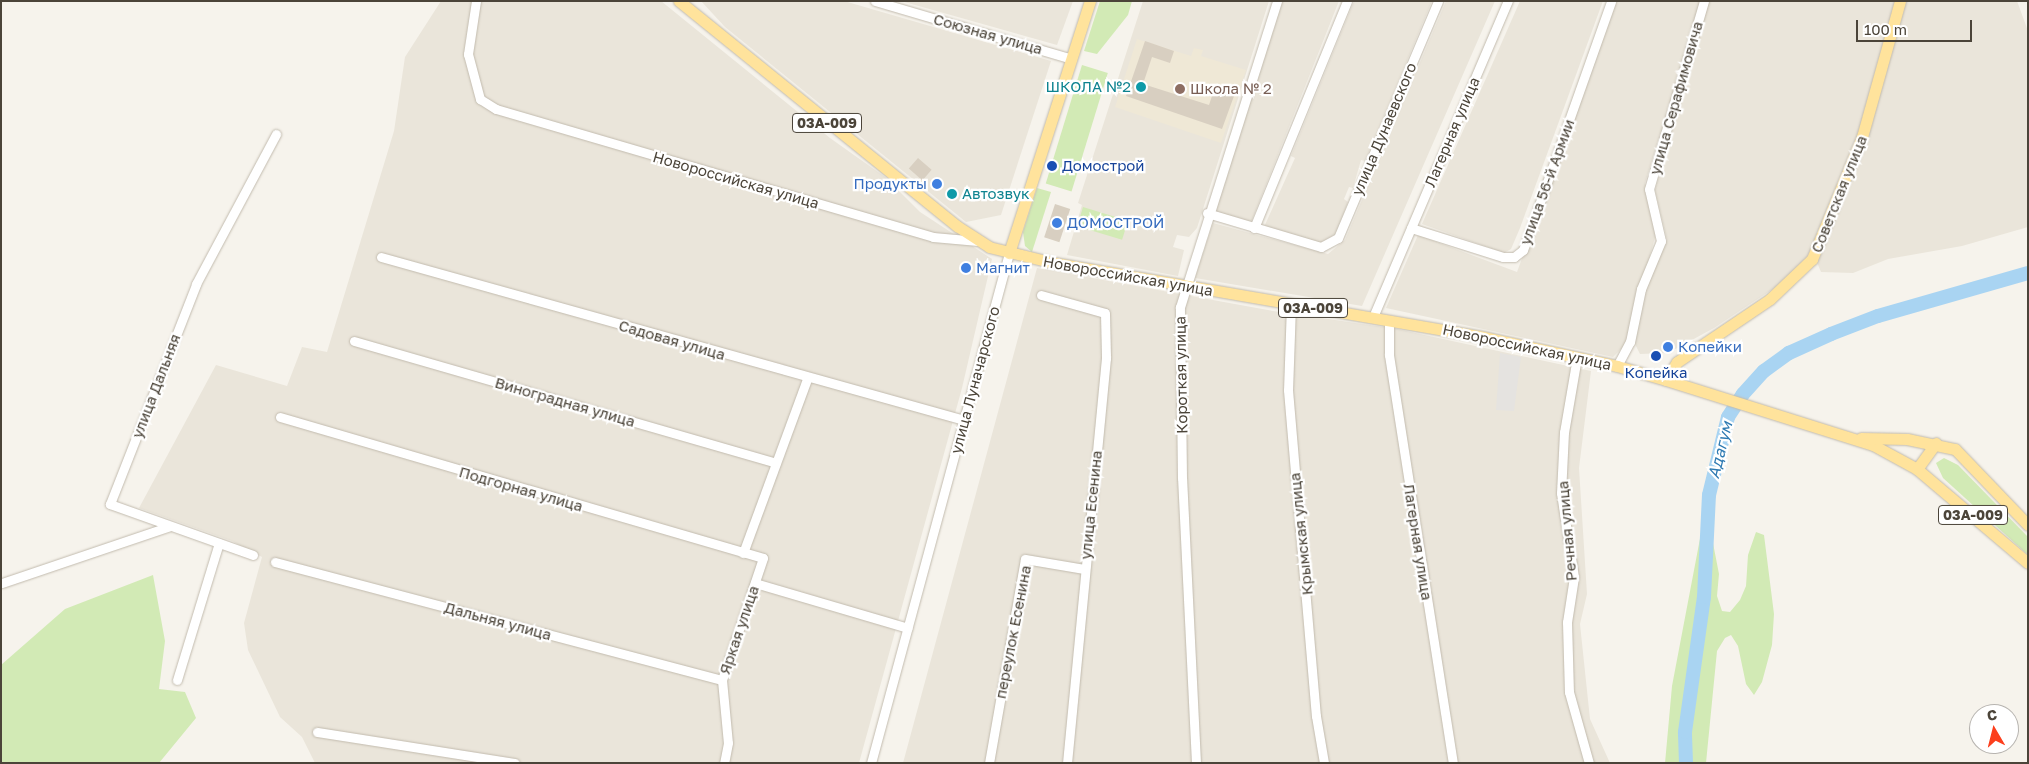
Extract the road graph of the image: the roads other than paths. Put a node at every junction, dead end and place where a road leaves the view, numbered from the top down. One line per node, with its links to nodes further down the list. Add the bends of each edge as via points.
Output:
1 (476, 1): 17 (street, Новороссийская улица, via 468,54 480,99 496,109 932,237)
2 (679, 1): 17 (main road, 03А-009)
3 (875, 1): 12 (street, Союзная улица)
4 (1090, 1): 12 (main road, улица Луначарского)
5 (1276, 1): 14 (street, Короткая улица)
6 (1347, 1): 15 (street)
7 (1438, 1): 15 (street, улица Дунаевского, via 1338,238 1321,247)
8 (1508, 1): 16 (street, Лагерная улица)
9 (1611, 1): 16 (street, улица 56-й Армии, via 1523,250 1514,258 1503,257)
10 (1704, 1): 27 (street, улица Серафимовича, via 1649,189 1661,241 1641,290 1630,342)
11 (1900, 1): 29 (main road, Советская улица, via 1862,137 1812,259 1777,294 1677,362)
12 (1072, 59): 18 (main road, улица Луначарского)
13 (276, 134): 37 (street, улица Дальняя, via 196,284 110,504)
14 (1207, 213): 15 (street); 20 (street, Короткая улица)
15 (1254, 228)
16 (1411, 228): 23 (street, Лагерная улица)
17 (978, 241): 18 (main road, Новороссийская улица / 03А-009)
18 (1009, 253): 20 (main road, Новороссийская улица / 03А-009); 31 (street, улица Луначарского)
19 (381, 257): 28 (street, Садовая улица)
20 (1183, 286): 22 (main road, Новороссийская улица / 03А-009); 56 (street, Короткая улица, via 1180,307 1182,478)
21 (1041, 295): 44 (street, улица Есенина, via 1105,313 1106,358)
22 (1291, 304): 23 (main road, Новороссийская улица / 03А-009); 57 (street, Крымская улица, via 1288,390 1316,716)
23 (1373, 317): 24 (main road, Новороссийская улица / 03А-009)
24 (1389, 320): 26 (main road, Новороссийская улица / 03А-009); 58 (street, Лагерная улица, via 1389,355)
25 (354, 341): 34 (street, Виноградная улица)
26 (1577, 356): 27 (main road, Новороссийская улица / 03А-009); 59 (street, Речная улица, via 1564,432 1561,493 1574,577 1567,622 1569,692)
27 (1617, 366): 29 (main road, Новороссийская улица / 03А-009)
28 (807, 379): 31 (street, Садовая улица); 34 (street)
29 (1666, 380): 32 (main road, Новороссийская улица / 03А-009)
30 (280, 417): 39 (street, Подгорная улица)
31 (964, 420): 47 (street, улица Луначарского)
32 (1857, 438): 33 (main road); 35 (main road, 03А-009)
33 (1936, 443): 35 (main road); 36 (main road, via 1955,448)
34 (776, 463): 39 (street)
35 (1917, 469): 43 (main road, 03А-009)
36 (2028, 524)
37 (170, 526): 38 (street, улица Дальняя); 45 (street)
38 (219, 543): 40 (street, улица Дальняя); 48 (street)
39 (743, 553): 41 (street, Подгорная улица)
40 (253, 555)
41 (763, 558): 46 (street, Яркая улица)
42 (275, 562): 49 (street, Дальняя улица)
43 (2028, 563)
44 (1084, 569): 54 (street, переулок Есенина, via 1025,559); 55 (street, улица Есенина)
45 (2, 583)
46 (755, 583): 47 (street); 49 (street, Яркая улица)
47 (908, 628): 53 (street, улица Луначарского)
48 (177, 680)
49 (722, 680): 52 (street, Яркая улица, via 728,743)
50 (317, 732): 51 (street)
51 (514, 763)
52 (724, 763)
53 (871, 763)
54 (989, 763)
55 (1066, 763)
56 (1196, 763)
57 (1324, 763)
58 (1452, 763)
59 (1589, 763)

